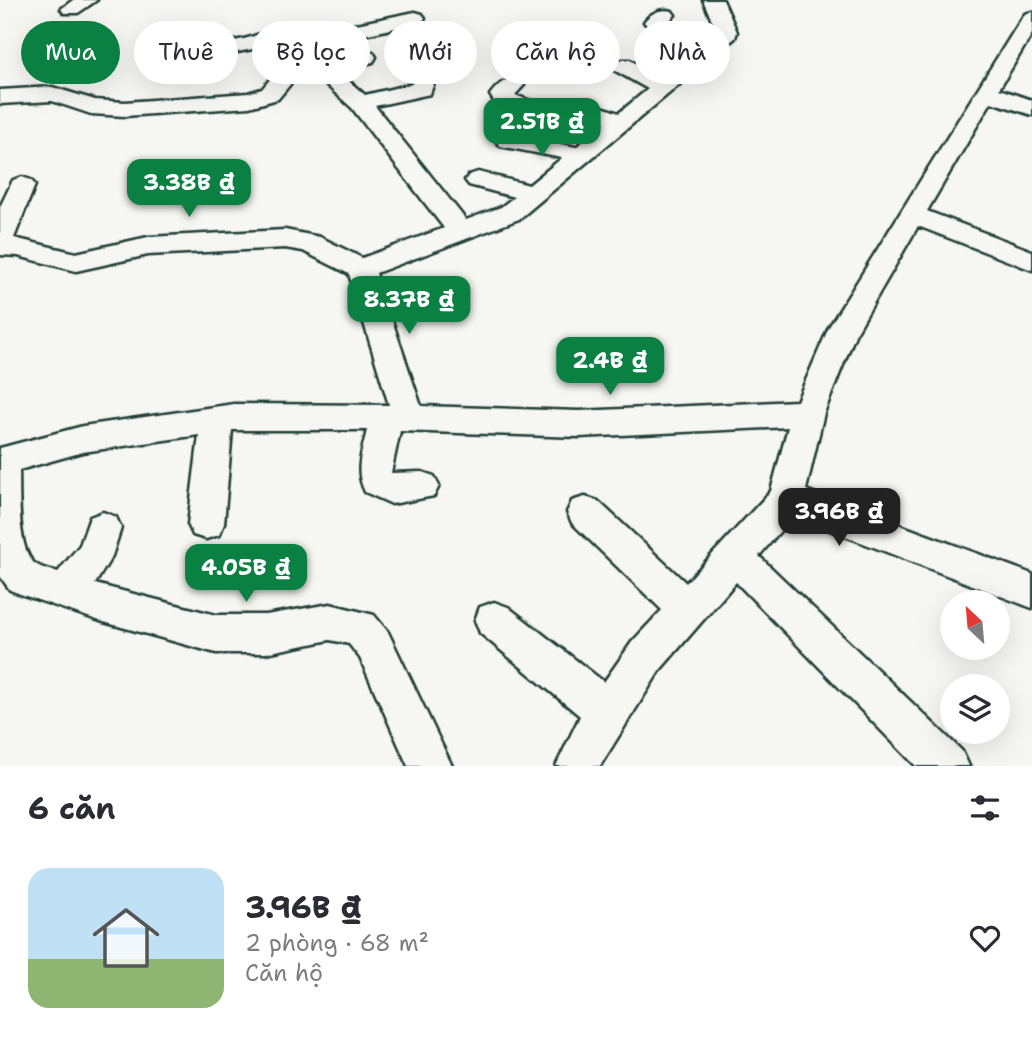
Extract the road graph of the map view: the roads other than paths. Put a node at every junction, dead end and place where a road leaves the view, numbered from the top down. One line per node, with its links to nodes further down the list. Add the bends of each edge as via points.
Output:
1 (710, 6): 6 (street)
2 (664, 15): 5 (street)
3 (415, 18): 7 (street)
4 (1032, 18): 15 (street)
5 (655, 21)
6 (720, 21)
7 (370, 29)
8 (622, 65): 14 (street)
9 (278, 84): 16 (street, via 270,94 249,100 125,109 91,107 52,94)
10 (339, 84): 17 (street)
11 (424, 84): 17 (street, via 422,89)
12 (670, 84): 14 (street)
13 (513, 85): 21 (street, via 503,98 546,117 508,141)
14 (664, 89): 20 (street)
15 (985, 92): 18 (street); 25 (street)
16 (0, 97)
17 (360, 103): 26 (street)
18 (1032, 108)
19 (591, 110): 20 (street)
20 (623, 122): 21 (street)
21 (582, 155): 24 (street)
22 (478, 180): 24 (street)
23 (22, 185): 27 (street)
24 (534, 194): 26 (street, via 510,213)
25 (911, 215): 29 (street); 31 (street, via 840,335)
26 (462, 233): 30 (street)
27 (0, 239)
28 (0, 246): 30 (street, via 76,262 148,246 285,239 310,243)
29 (1032, 261)
30 (361, 269): 32 (street)
31 (808, 413): 32 (street, via 579,424); 36 (street)
32 (398, 418): 33 (street); 35 (street, via 374,472 377,482 392,489)
33 (217, 420): 34 (street, via 83,439); 38 (street)
34 (1, 461): 42 (street, via 3,527 10,560 23,578)
35 (422, 486)
36 (787, 498): 40 (street); 41 (street)
37 (586, 512): 43 (street)
38 (206, 524)
39 (103, 528): 42 (street, via 97,552)
40 (735, 557): 43 (street); 48 (street)
41 (1032, 591)
42 (64, 592): 46 (street, via 216,634 266,634 330,622 360,628 374,645)
43 (688, 610): 45 (street, via 646,656)
44 (494, 620): 45 (street)
45 (608, 712): 47 (street)
46 (430, 766)
47 (578, 766)
48 (947, 766)

